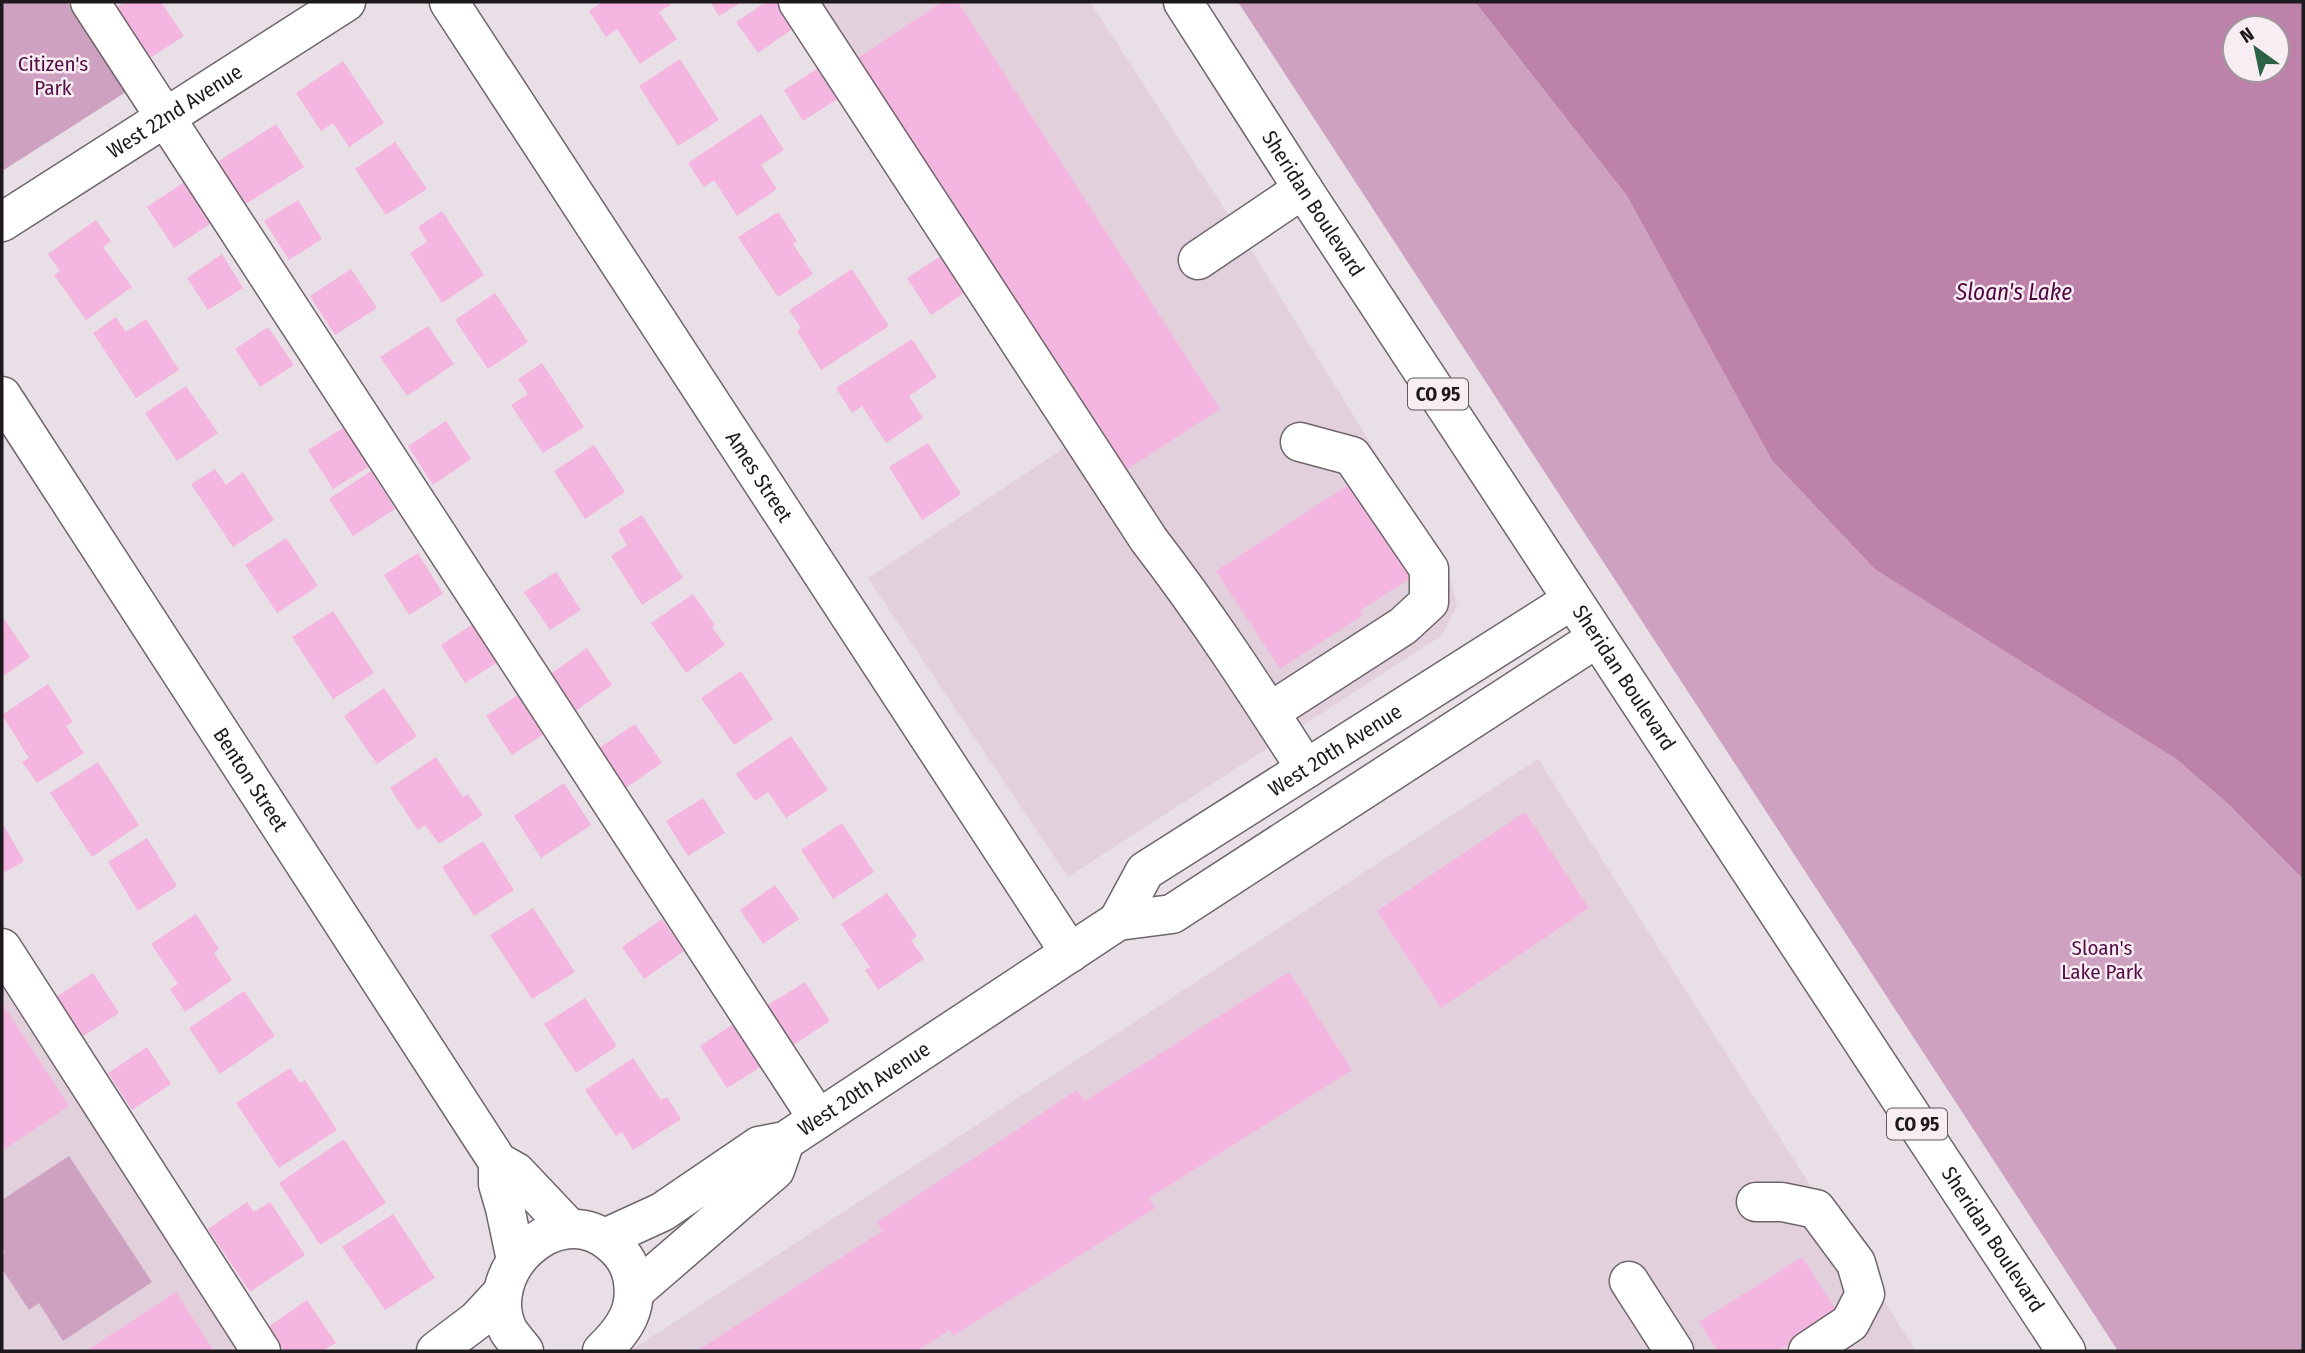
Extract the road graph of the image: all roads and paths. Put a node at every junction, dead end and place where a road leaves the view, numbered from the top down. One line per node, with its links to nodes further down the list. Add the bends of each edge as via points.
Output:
1 (90, 2): 6 (street)
2 (346, 2): 6 (street, West 22nd Avenue)
3 (449, 2): 18 (street, Ames Street)
4 (798, 2): 14 (street, via 1149,540)
5 (1183, 2): 7 (street, Sheridan Boulevard / CO 95)
6 (166, 117): 8 (street, West 22nd Avenue); 19 (street)
7 (1303, 189): 9 (street); 12 (street, Sheridan Boulevard / CO 95)
8 (2, 222)
9 (1198, 260)
10 (2, 396): 21 (street, Benton Street)
11 (1300, 442): 14 (street, via 1352,456 1429,569 1429,602 1404,626)
12 (1572, 600): 13 (street, Sheridan Boulevard / CO 95); 15 (street, West 20th Avenue)
13 (1597, 638): 16 (street, West 20th Avenue, via 1172,914); 32 (street, Sheridan Boulevard / CO 95)
14 (1270, 712): 15 (street)
15 (1307, 769): 16 (street, West 20th Avenue, via 1145,871)
16 (1118, 921): 18 (street, West 20th Avenue)
17 (2, 948): 27 (street)
18 (1070, 953): 19 (street, West 20th Avenue)
19 (818, 1119): 20 (street, West 20th Avenue)
20 (785, 1142): 23 (street, West 20th Avenue, via 759,1146 662,1212); 26 (street, West 20th Avenue, via 775,1170)
21 (498, 1162): 23 (street, Benton Street); 24 (street, Benton Street)
22 (1756, 1202): 31 (street, via 1816,1209 1856,1263 1865,1294 1860,1304 1850,1322)
23 (587, 1233): 24 (street, West 20th Avenue, via 542,1237); 26 (street, Benton Street, via 618,1249 630,1268)
24 (509, 1276): 28 (street, via 477,1320); 29 (street, Benton Street, via 503,1311 508,1330)
25 (1629, 1281): 30 (street)
26 (624, 1329)
27 (261, 1351)
28 (436, 1351)
29 (524, 1351)
30 (1674, 1351)
31 (1808, 1351)
32 (2066, 1351)

